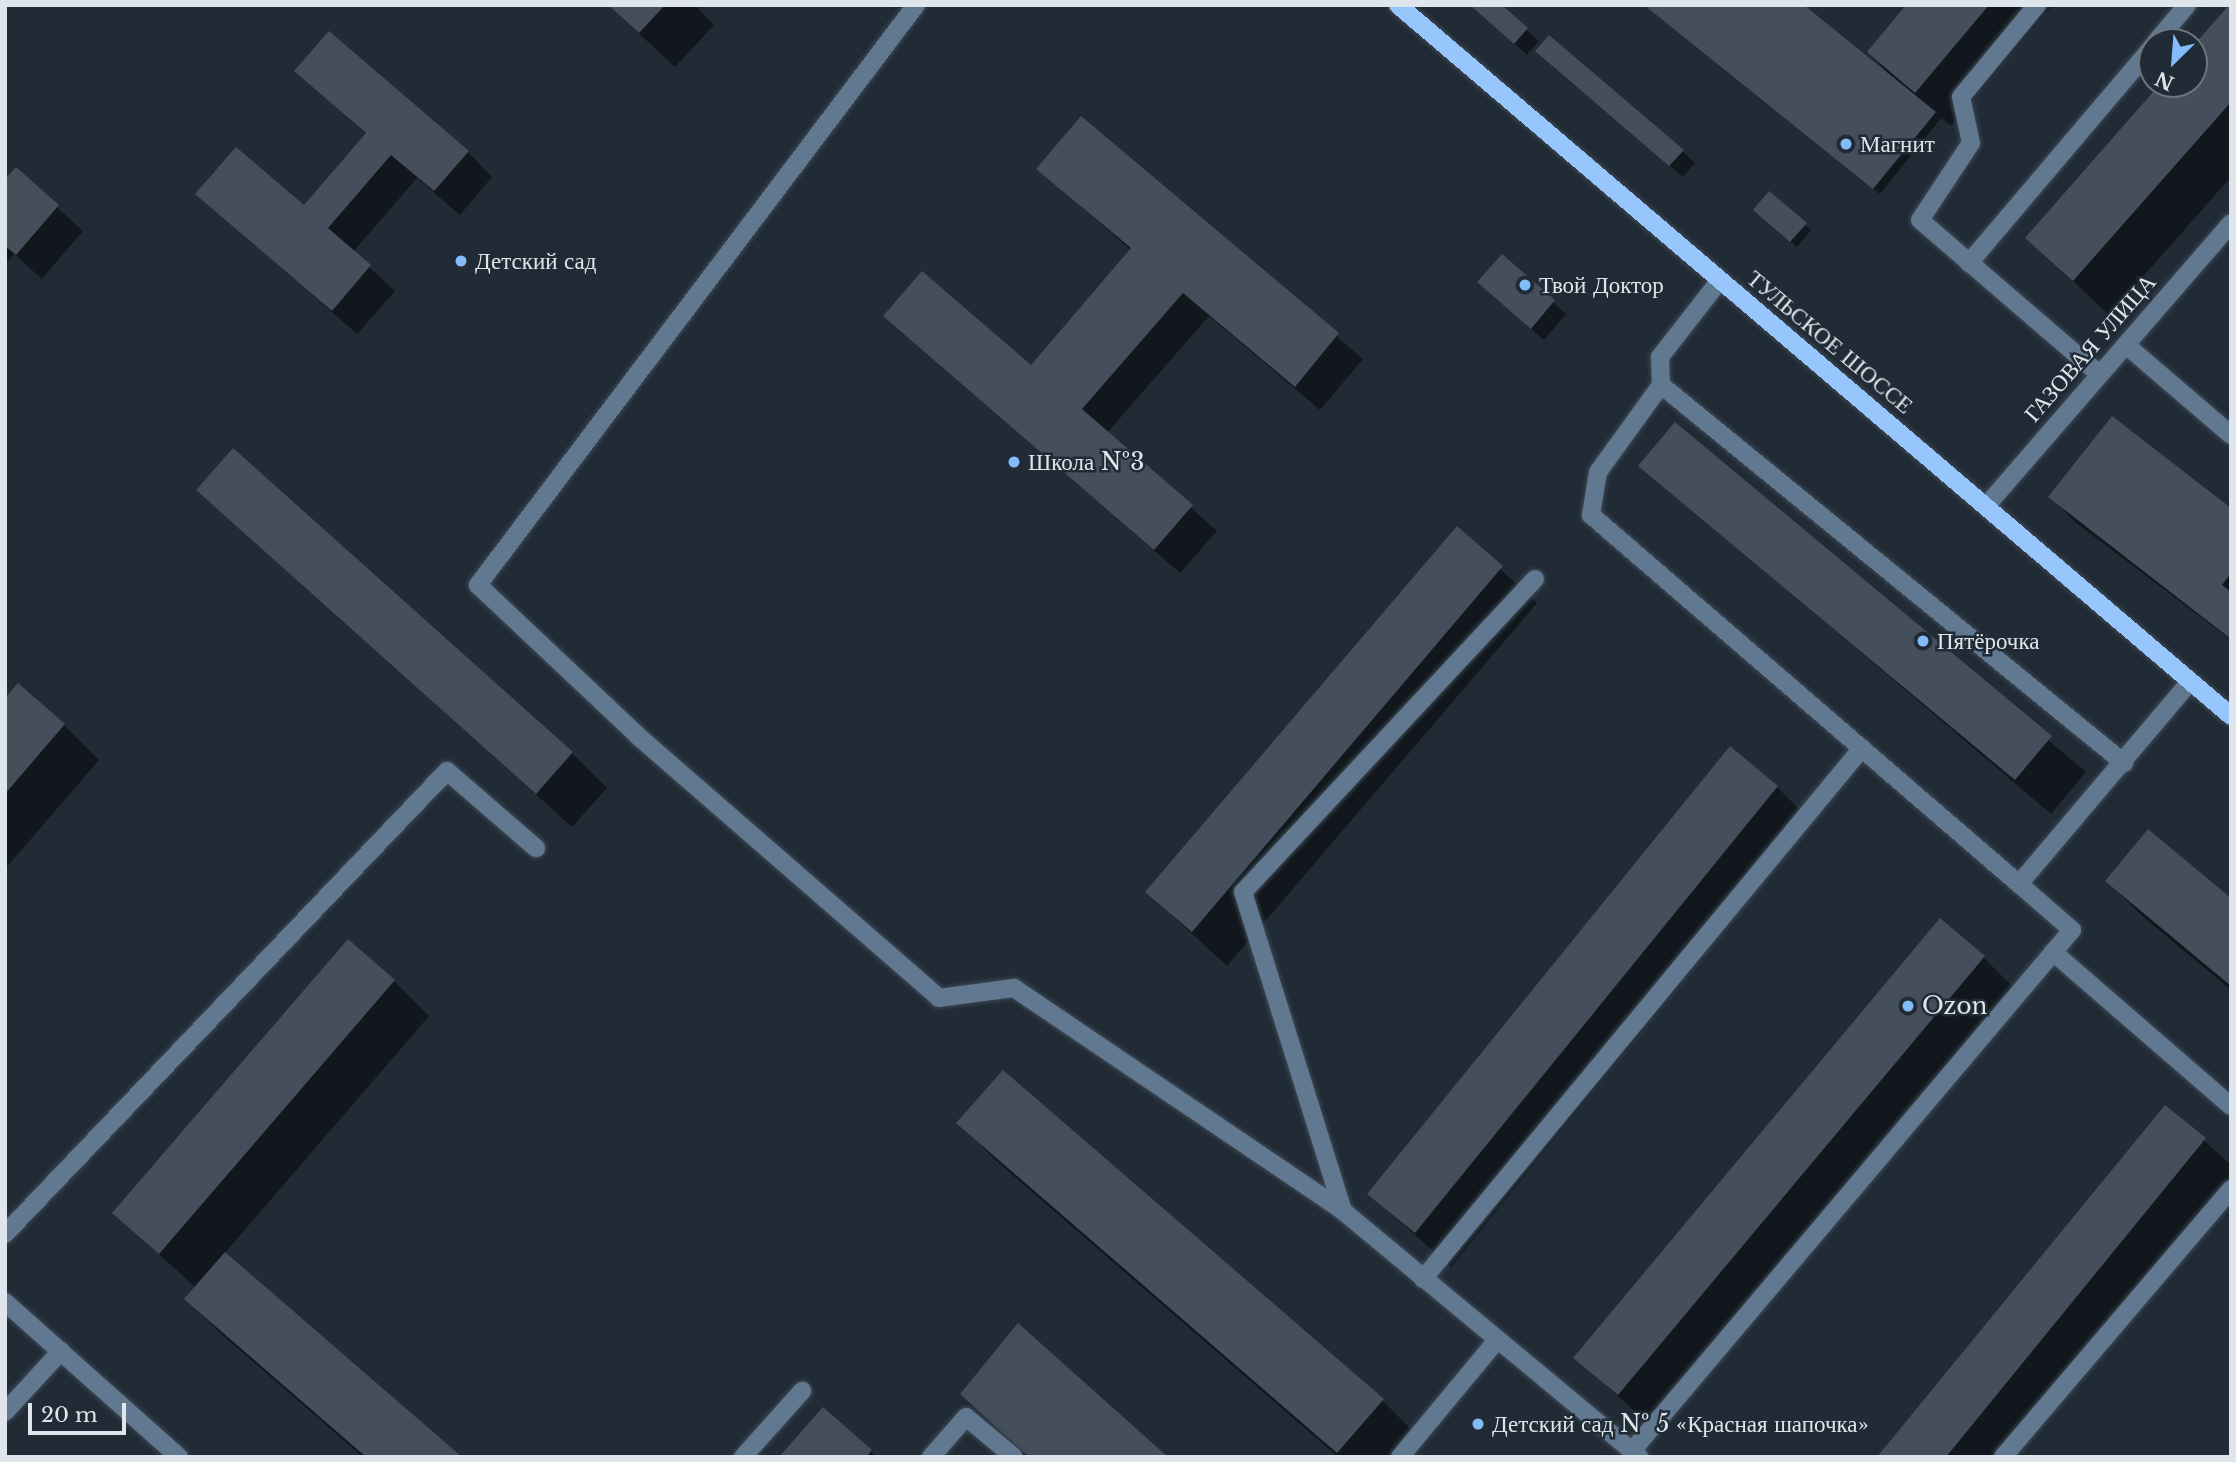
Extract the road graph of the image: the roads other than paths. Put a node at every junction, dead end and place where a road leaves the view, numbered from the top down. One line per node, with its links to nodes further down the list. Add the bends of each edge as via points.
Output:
1 (916, 5): 25 (street, via 478,585 638,736 939,998 1014,988)
2 (1398, 5): 9 (main road, ТУЛЬСКОЕ ШОССЕ)
3 (2037, 5): 8 (street, via 1961,97 1971,143 1920,220)
4 (2187, 5): 5 (street)
5 (2168, 28)
6 (2138, 64): 8 (street)
7 (2231, 223): 10 (street, ГАЗОВАЯ УЛИЦА)
8 (1969, 263): 11 (street)
9 (1720, 280): 12 (street, via 1660,357); 14 (main road, ТУЛЬСКОЕ ШОССЕ)
10 (2126, 345): 11 (street, ГАЗОВАЯ УЛИЦА); 13 (street)
11 (2099, 374): 14 (street, ГАЗОВАЯ УЛИЦА)
12 (1661, 385): 18 (street, via 1598,472 1591,515); 19 (street)
13 (2231, 435)
14 (1987, 505): 16 (main road, ТУЛЬСКОЕ ШОССЕ)
15 (1535, 579): 25 (street, via 1243,892)
16 (2190, 682): 17 (main road, ТУЛЬСКОЕ ШОССЕ); 19 (street)
17 (2231, 716)
18 (1862, 748): 21 (street); 27 (street)
19 (2124, 763): 21 (street)
20 (536, 848): 26 (street, via 447,771)
21 (2019, 884): 22 (street, via 2072,930)
22 (2053, 952): 23 (street); 33 (street)
23 (2231, 1106)
24 (2231, 1189): 39 (street)
25 (1343, 1210): 27 (street)
26 (5, 1234)
27 (1423, 1279): 29 (street)
28 (5, 1302): 30 (street)
29 (1497, 1340): 33 (street); 38 (street)
30 (61, 1351): 32 (street); 34 (street)
31 (802, 1391): 35 (street)
32 (5, 1412)
33 (1636, 1454)
34 (179, 1457)
35 (743, 1457)
36 (930, 1457): 37 (street, via 966,1417)
37 (1014, 1457)
38 (1400, 1457)
39 (2003, 1457)

